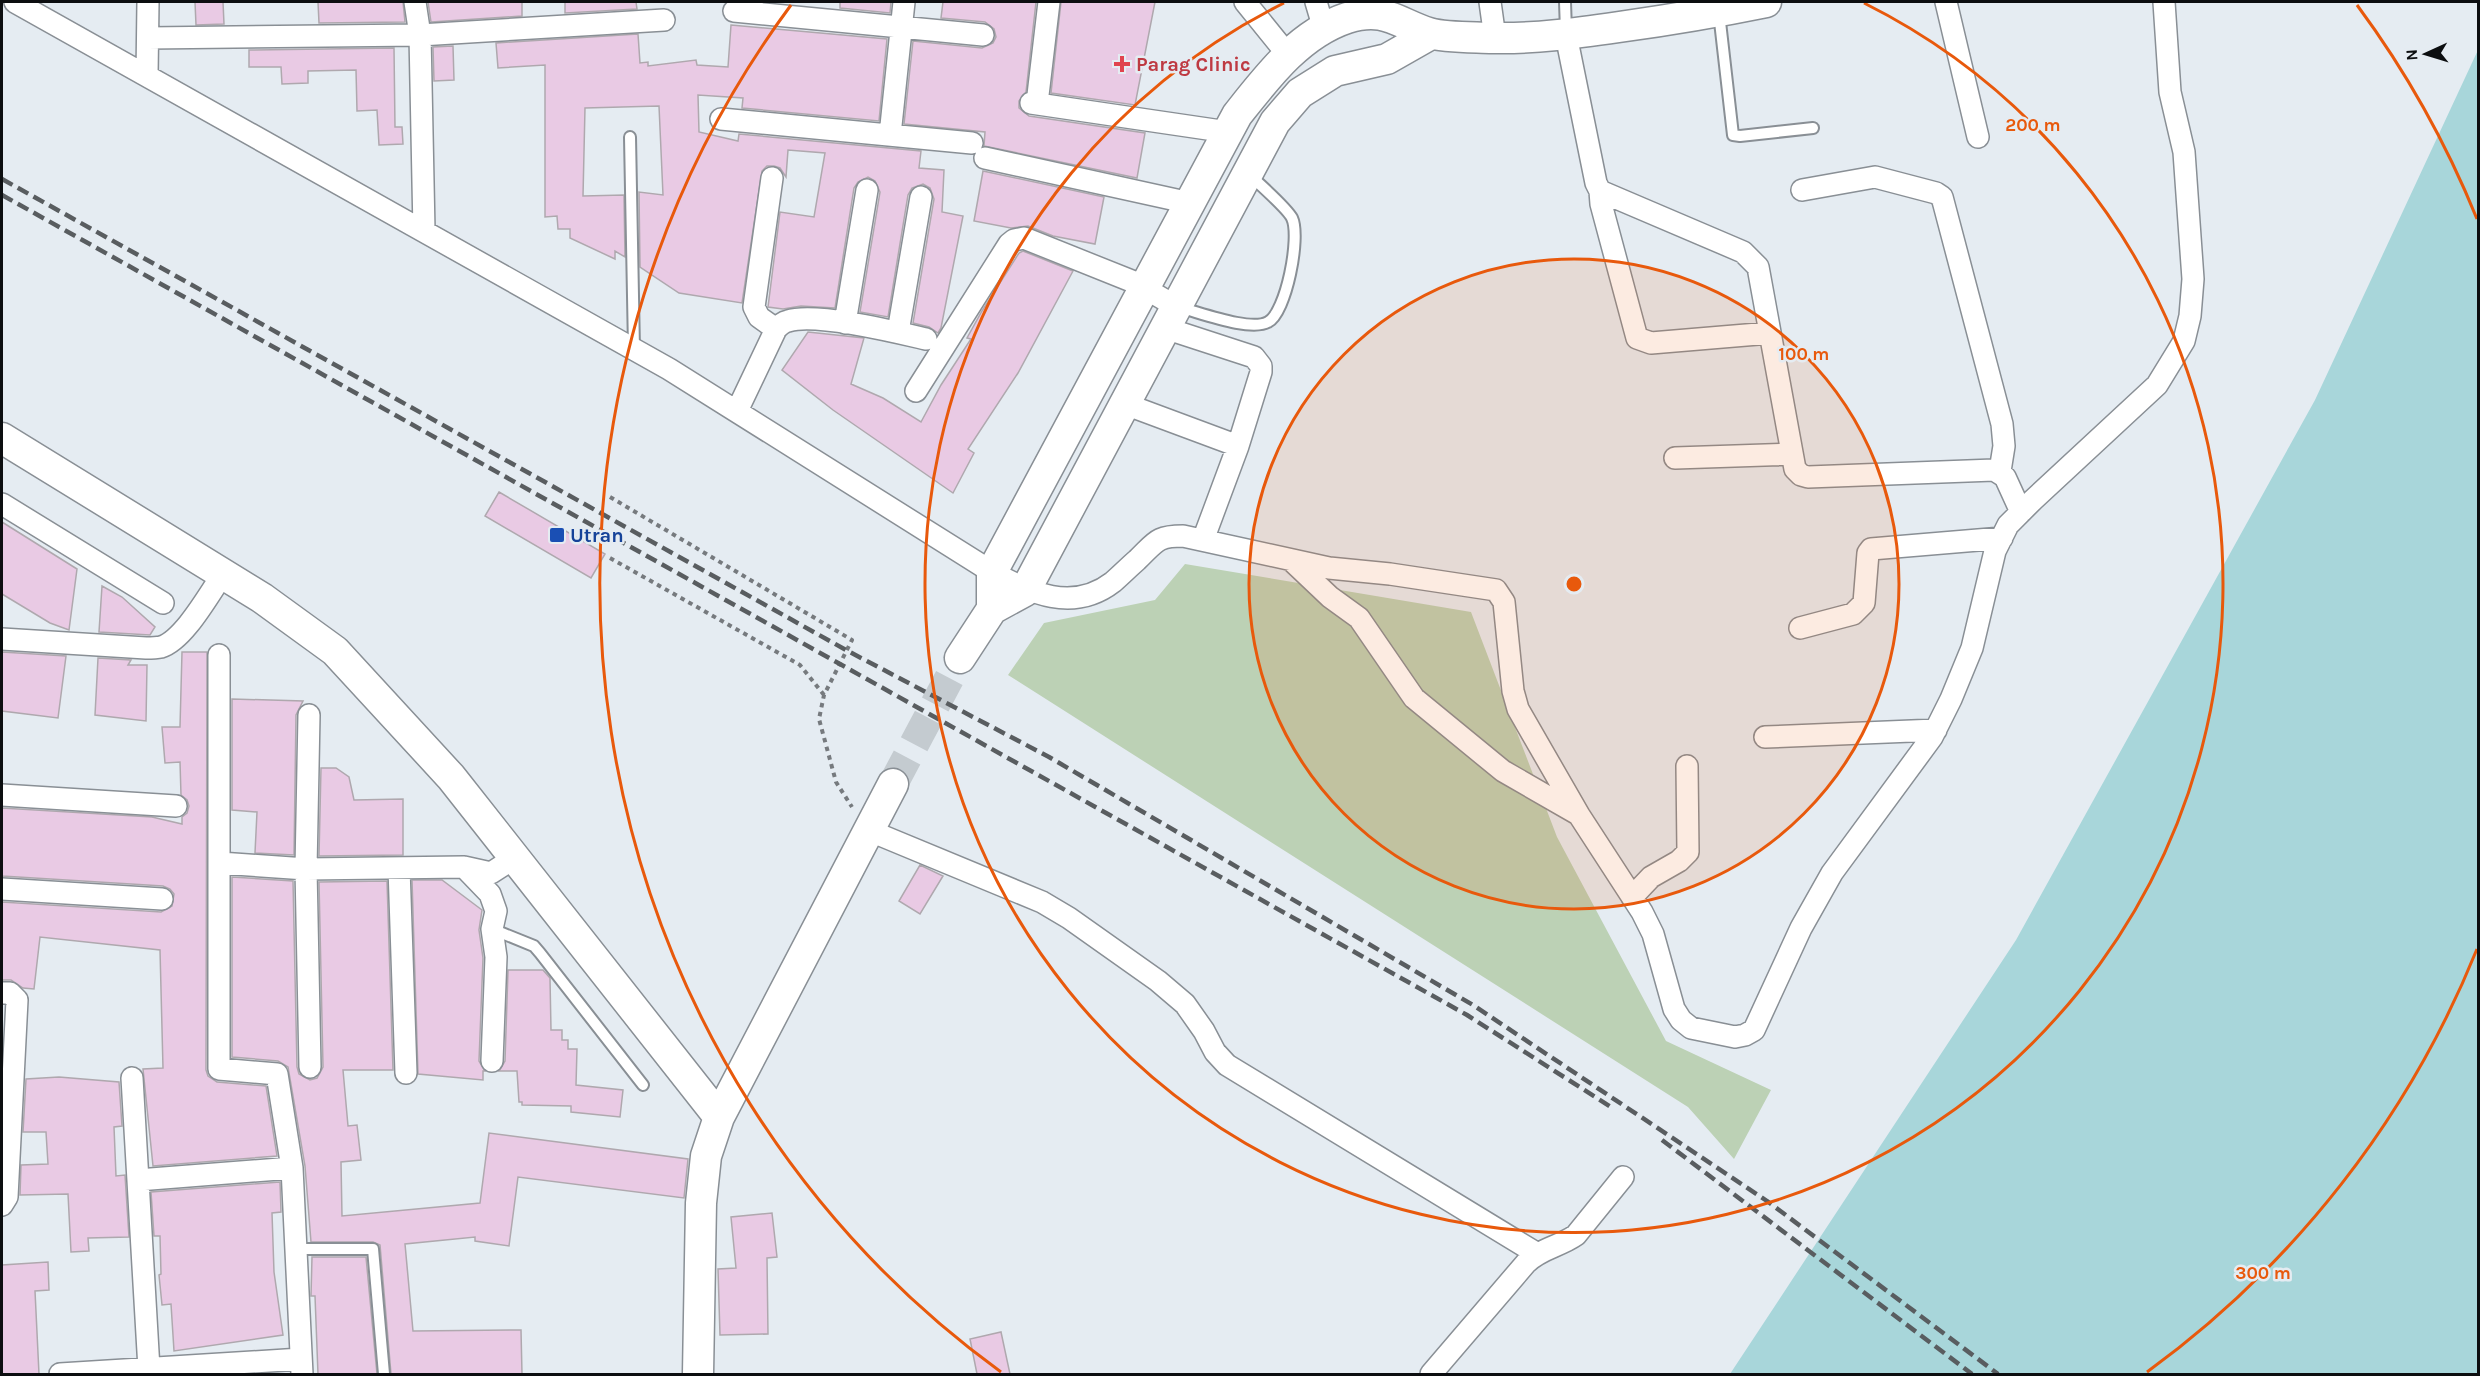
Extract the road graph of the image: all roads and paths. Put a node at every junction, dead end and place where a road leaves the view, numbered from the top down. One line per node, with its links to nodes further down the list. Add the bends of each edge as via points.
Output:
1 (15, 2): 24 (street)
2 (148, 2): 21 (street)
3 (415, 2): 18 (street)
4 (904, 2): 16 (street)
5 (1048, 2): 27 (street, via 1035,99)
6 (1245, 2): 23 (street)
7 (1490, 2): 22 (street)
8 (1565, 2): 20 (lane)
9 (1761, 2): 13 (street)
10 (1946, 2): 30 (street)
11 (2164, 2): 57 (street, via 2172,109 2184,152 2193,279 2184,340 2157,385)
12 (734, 11): 16 (street)
13 (1719, 12): 20 (street); 26 (lane, via 1733,135)
14 (1320, 15): 17 (street, via 1348,18 1384,14); 23 (street)
15 (664, 20): 18 (street)
16 (902, 28): 19 (street); 28 (street)
17 (1431, 34): 22 (street); 31 (street, via 1386,59 1335,71 1300,93 1275,122)
18 (420, 35): 21 (street); 38 (street)
19 (983, 35)
20 (1566, 35): 22 (street); 35 (street)
21 (148, 38): 24 (street)
22 (1495, 38)
23 (1288, 56): 27 (street, via 1265,79)
24 (147, 75): 38 (street)
25 (721, 119): 28 (street)
26 (1813, 128)
27 (1228, 132): 37 (street)
28 (890, 135): 37 (street, via 978,150)
29 (630, 137): 46 (lane)
30 (1978, 137)
31 (1248, 173): 40 (street); 40 (lane, via 1292,217 1296,245 1293,267 1275,317 1253,326)
32 (772, 178): 42 (street, via 754,307)
33 (867, 190): 41 (street)
34 (1802, 190): 54 (street, via 1875,177 1942,197 2002,424)
35 (1600, 191): 44 (street, via 1743,252 1758,267); 44 (street, via 1637,338 1651,343)
36 (921, 197): 43 (street)
37 (1190, 203): 39 (street)
38 (424, 231): 46 (street)
39 (1144, 288): 40 (street); 47 (street, via 1024,238 1014,240); 62 (street)
40 (1171, 317): 48 (street); 51 (street, via 1258,360 1261,372)
41 (845, 323): 42 (street, via 788,320); 43 (street)
42 (776, 329): 49 (street)
43 (898, 332): 45 (street)
44 (1770, 333): 52 (street)
45 (926, 339)
46 (634, 349): 49 (street)
47 (916, 391)
48 (1125, 405): 51 (street); 64 (street)
49 (737, 411): 62 (street)
50 (2, 438): 63 (street)
51 (1238, 446): 59 (street)
52 (1792, 454): 53 (street); 54 (street, via 1795,469 1808,477)
53 (1675, 458)
54 (2000, 471): 57 (street)
55 (610, 497): 71 (path, via 852,640)
56 (2, 504): 65 (street)
57 (2021, 512): 58 (street)
58 (2002, 538): 67 (street, via 1876,547 1868,553 1864,603 1860,609); 73 (street, via 1995,551 1972,648)
59 (1203, 540): 61 (street); 64 (street, via 1183,536 1160,538 1111,583 1089,594 1061,599)
60 (610, 558): 71 (path, via 800,665)
61 (1291, 559): 80 (street, via 1330,597 1359,618 1414,698 1503,771); 80 (street, via 1329,568 1496,590 1504,602 1512,691 1518,709)
62 (992, 572): 64 (street); 66 (street)
63 (223, 574): 68 (street, via 184,628 161,646); 82 (street, via 335,651 451,777)
64 (1025, 591): 66 (street)
65 (163, 603)
66 (992, 609): 70 (street)
67 (1800, 628)
68 (2, 639)
69 (219, 655): 83 (street)
70 (960, 658)
71 (824, 695): 76 (path, via 819,720)
72 (309, 715): 86 (street)
73 (1936, 730): 74 (street); 88 (street, via 1832,873 1801,928 1754,1030 1745,1035 1735,1037 1691,1028 1681,1020 1674,1010 1653,934)
74 (1765, 737)
75 (1687, 766): 88 (street, via 1688,852 1651,877)
76 (836, 782)
77 (893, 784): 81 (street)
78 (2, 795): 79 (street)
79 (176, 806)
80 (1578, 815): 88 (street)
81 (868, 830): 97 (street); 103 (street, via 1042,902 1069,918 1185,1004 1227,1065)
82 (514, 858): 84 (street, via 491,873); 97 (street)
83 (220, 863): 86 (street); 98 (street, via 219,1069 278,1074)
84 (464, 867): 85 (street); 90 (street, via 490,894 496,911)
85 (399, 868): 86 (street); 94 (street)
86 (306, 869): 93 (street)
87 (2, 889): 89 (street)
88 (1632, 897)
89 (162, 899)
90 (492, 929): 92 (street, via 496,957); 96 (lane, via 534,946)
91 (2, 993): 101 (street, via 14,996 17,1005 7,1197)
92 (492, 1061)
93 (310, 1067)
94 (406, 1073)
95 (132, 1078): 100 (street)
96 (643, 1085)
97 (719, 1117): 108 (street, via 706,1156 701,1203)
98 (292, 1168): 100 (street); 102 (street)
99 (1623, 1177): 103 (street, via 1576,1235)
100 (138, 1180): 105 (street)
101 (2, 1205)
102 (296, 1249): 104 (street); 107 (lane, via 373,1250)
103 (1536, 1253): 109 (street)
104 (302, 1366): 105 (street)
105 (149, 1369): 106 (street)
106 (60, 1374)
107 (384, 1374)
108 (698, 1374)
109 (1431, 1374)

